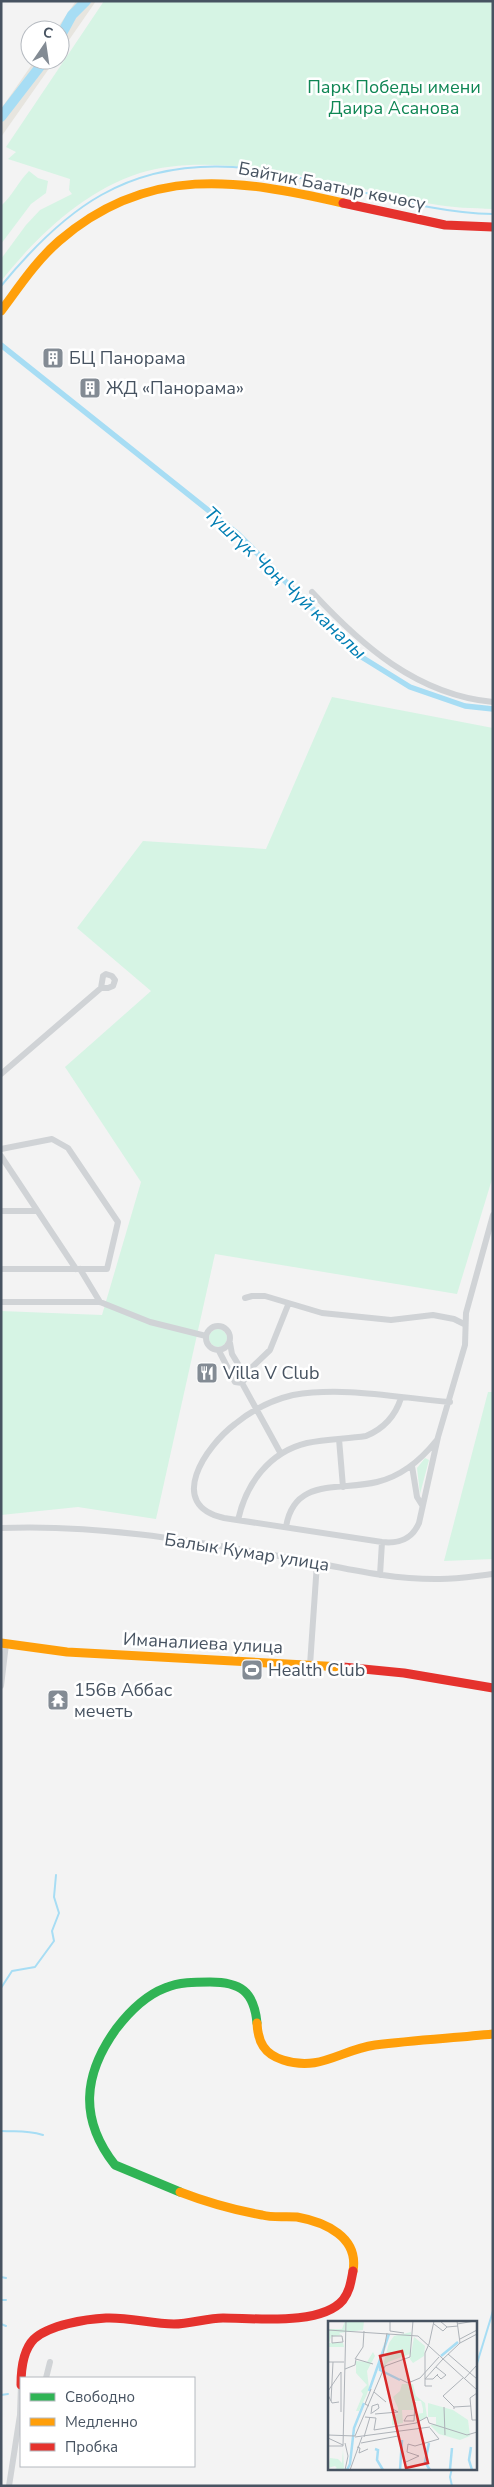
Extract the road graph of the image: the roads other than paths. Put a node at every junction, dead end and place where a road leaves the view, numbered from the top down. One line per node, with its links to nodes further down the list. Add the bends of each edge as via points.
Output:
1 (493, 227): 2 (street, Байтик Баатыр көчөсү, via 431,223 253,184 179,184 132,197 81,224 39,262)
2 (1, 311)
3 (312, 592): 4 (street, via 367,647 407,674 448,693)
4 (493, 702)
5 (101, 988): 6 (street)
6 (1, 1074)
7 (1, 1149): 13 (street, via 52,1138 68,1148 118,1222 107,1269)
8 (1, 1156): 9 (street)
9 (37, 1210): 10 (street); 13 (street)
10 (1, 1211)
11 (493, 1215): 18 (street)
12 (1, 1269): 13 (street)
13 (78, 1269): 16 (street)
14 (245, 1298): 17 (street, via 265,1296)
15 (1, 1302): 16 (street)
16 (100, 1302): 19 (street, via 142,1320)
17 (288, 1305): 18 (street, via 322,1313 391,1320 434,1314); 22 (street, via 270,1350)
18 (464, 1324): 25 (street, via 465,1345)
19 (206, 1336): 20 (street, via 213,1327 222,1326 230,1334); 21 (street, via 209,1347)
20 (230, 1343): 21 (street); 22 (street, via 232,1354)
21 (219, 1351): 23 (street, via 235,1382)
22 (245, 1374): 23 (street, via 246,1379)
23 (242, 1383): 26 (street)
24 (401, 1398): 25 (street); 26 (street, via 312,1393 275,1400); 28 (street, via 394,1414 375,1432)
25 (450, 1402): 27 (street)
26 (256, 1410): 29 (street); 33 (street, via 216,1442 194,1482 194,1496 206,1512)
27 (438, 1437): 30 (street); 32 (street)
28 (339, 1439): 29 (street, via 305,1444); 31 (street)
29 (281, 1454): 33 (street, via 259,1473 250,1486)
30 (412, 1466): 31 (street, via 378,1482); 32 (street, via 417,1497)
31 (343, 1487): 35 (street, via 313,1491 300,1498 290,1511)
32 (422, 1505): 36 (street, via 412,1534 399,1542)
33 (238, 1520): 35 (street)
34 (1, 1528): 37 (street, Балык Кумар улица, via 53,1526 93,1530)
35 (286, 1528): 36 (street)
36 (382, 1542): 39 (street)
37 (317, 1563): 39 (street, Балык Кумар улица); 41 (street)
38 (493, 1574): 39 (street, Балык Кумар улица, via 439,1579)
39 (380, 1575)
40 (4, 1643): 41 (street, Иманалиева улица, via 91,1652); 42 (street)
41 (310, 1664): 43 (street, Иманалиева улица, via 448,1679)
42 (1, 1686)
43 (493, 1688)
44 (493, 2034): 46 (street, via 365,2046 307,2065 272,2057 264,2050 256,2036 258,2022 254,2004 240,1988 217,1981 166,1986 127,2013 94,2063 90,2084 89,2109 96,2135 106,2154 115,2165 203,2201 264,2216 295,2217 323,2223 344,2238 352,2250 355,2262 350,2288 343,2300 330,2310 313,2316 246,2320 222,2318 174,2324 107,2318 61,2324 34,2339 21,2365)
45 (50, 2362): 47 (street)
46 (21, 2377)
47 (46, 2377)
48 (20, 2415): 49 (street)
49 (9, 2486)

